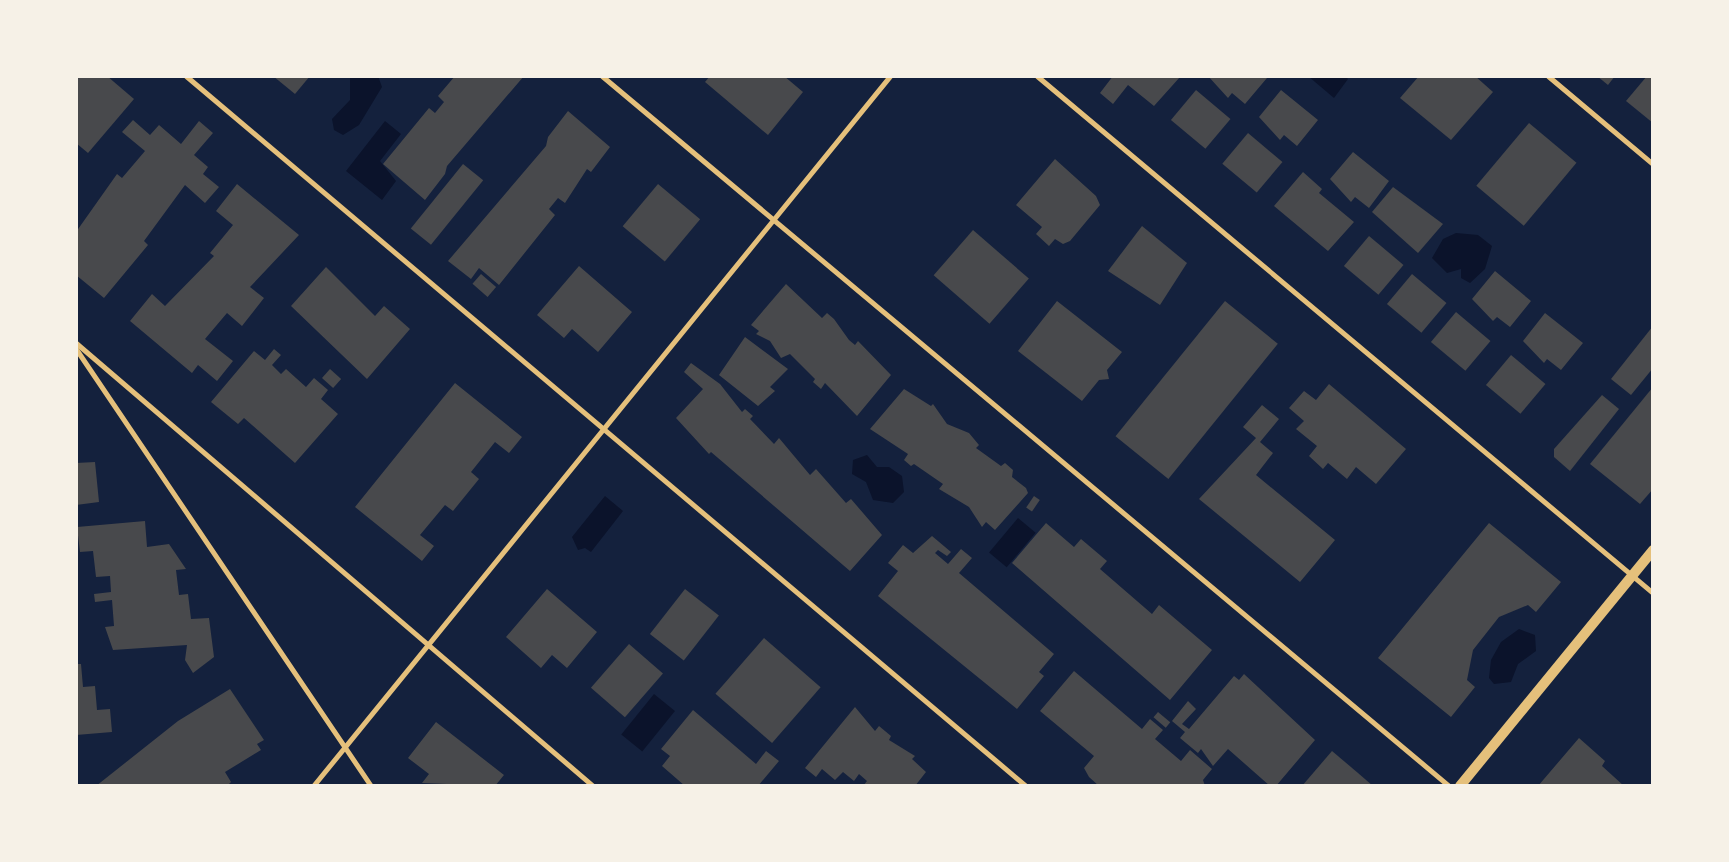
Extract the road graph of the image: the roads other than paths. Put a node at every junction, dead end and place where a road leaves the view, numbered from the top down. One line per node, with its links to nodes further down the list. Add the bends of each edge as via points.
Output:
1 (186, 76): 10 (street)
2 (602, 76): 7 (street)
3 (890, 76): 7 (street)
4 (1037, 76): 12 (street)
5 (1548, 76): 6 (street)
6 (1653, 164)
7 (773, 220): 10 (street); 20 (street)
8 (76, 342): 14 (street)
9 (76, 349): 15 (street)
10 (603, 428): 14 (street); 19 (street)
11 (1653, 550): 12 (main road)
12 (1631, 576): 13 (street); 21 (main road)
13 (1653, 592)
14 (427, 646): 15 (street); 18 (street)
15 (345, 747): 16 (street); 17 (street)
16 (313, 786)
17 (372, 786)
18 (593, 786)
19 (1026, 786)
20 (1449, 786)
21 (1460, 786)

